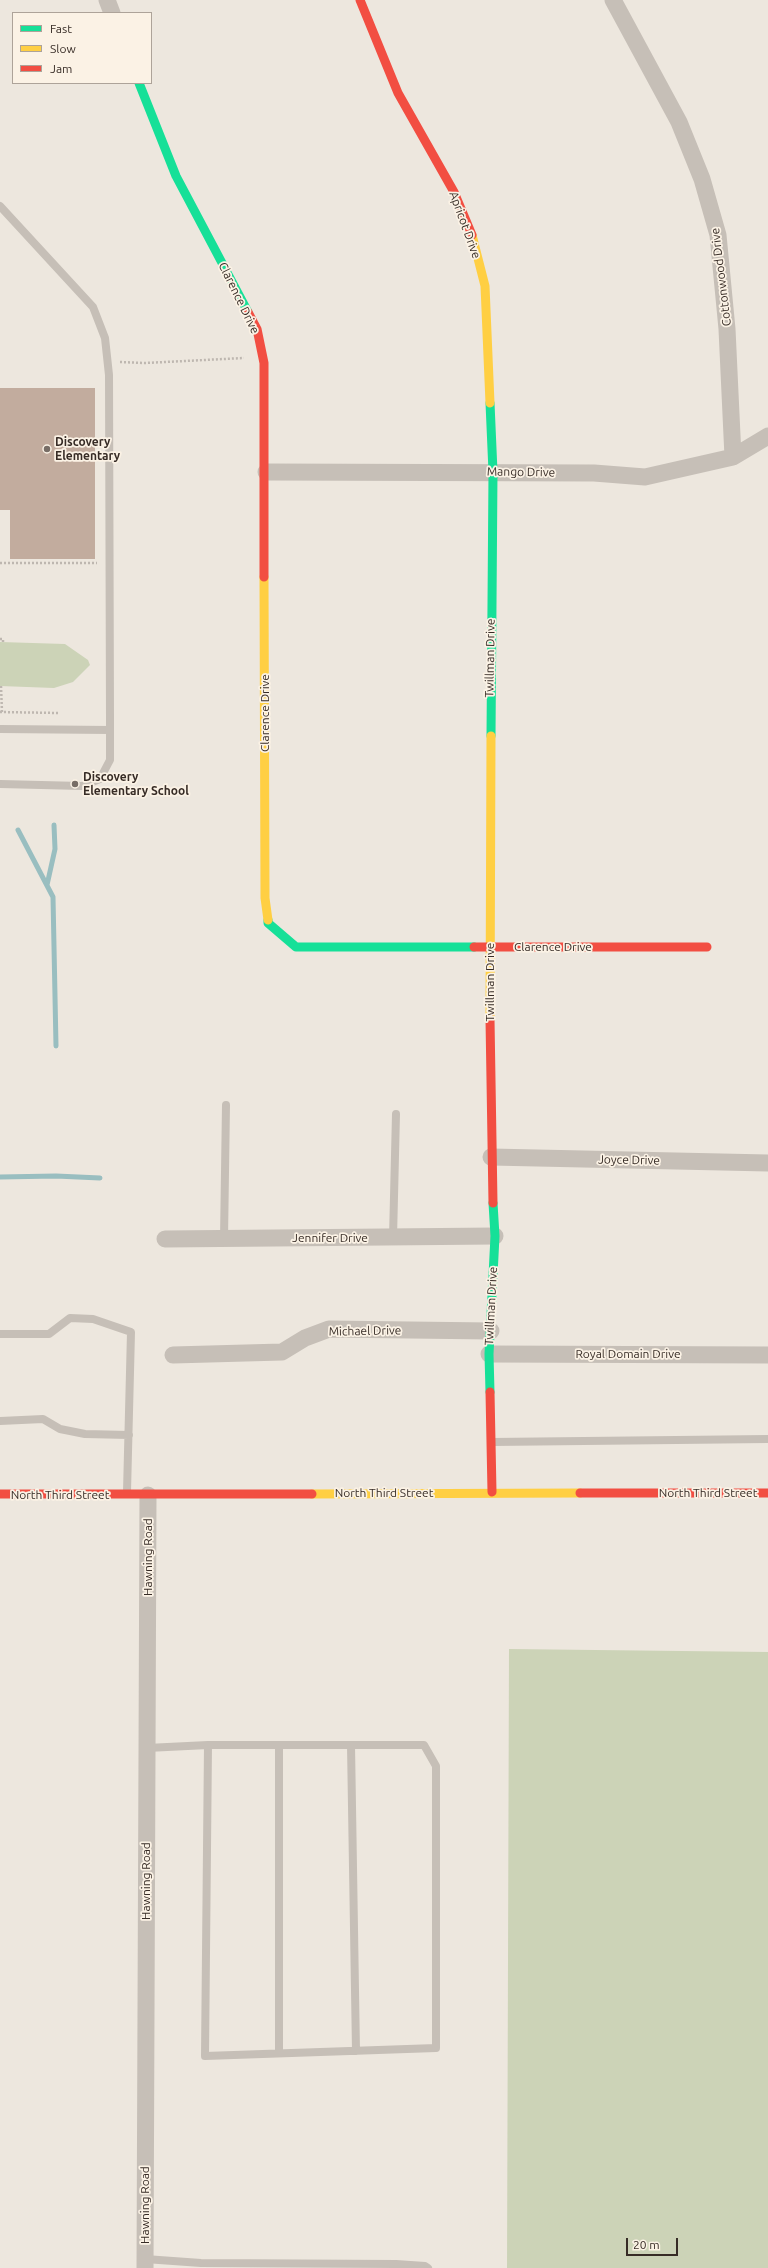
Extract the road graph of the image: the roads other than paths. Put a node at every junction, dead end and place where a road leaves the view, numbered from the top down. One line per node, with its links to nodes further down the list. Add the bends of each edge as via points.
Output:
1 (107, 0): 4 (street)
2 (360, 0): 10 (street, Apricot Drive, via 398,93 454,192 472,237 485,286)
3 (613, 0): 8 (street, Cottonwood Drive, via 679,122 702,179 718,235 727,329)
4 (112, 12)
5 (139, 84): 9 (street, Clarence Drive, via 176,176 257,330 263,356)
6 (0, 206): 12 (lane, via 93,307 105,338 109,375)
7 (768, 436): 8 (street, Mango Drive)
8 (733, 457): 10 (street, Mango Drive, via 645,478 594,473)
9 (266, 472): 10 (street, Mango Drive); 15 (street, Clarence Drive, via 265,898 268,923 296,947)
10 (493, 472): 15 (street, Twillman Drive)
11 (0, 729): 12 (lane)
12 (110, 730): 13 (lane, via 110,760 100,779 82,786)
13 (0, 784)
14 (707, 947): 15 (street, Clarence Drive)
15 (489, 948): 18 (street, Twillman Drive)
16 (226, 1106): 23 (lane)
17 (396, 1114): 21 (lane)
18 (491, 1157): 19 (street, Joyce Drive); 20 (street, Twillman Drive)
19 (768, 1163)
20 (495, 1236): 21 (street, Jennifer Drive); 24 (street, Twillman Drive)
21 (394, 1238): 23 (street, Jennifer Drive)
22 (165, 1239): 23 (street, Jennifer Drive)
23 (224, 1239)
24 (491, 1331): 26 (street, Twillman Drive); 27 (street, Michael Drive, via 329,1329 305,1338 282,1352)
25 (0, 1334): 30 (lane, via 49,1334 70,1318 93,1319 131,1332)
26 (489, 1354): 28 (street, Royal Domain Drive); 32 (street, Twillman Drive)
27 (173, 1355)
28 (768, 1355)
29 (0, 1421): 30 (lane, via 43,1419 60,1429 85,1434)
30 (128, 1434): 36 (lane)
31 (768, 1439): 32 (lane)
32 (491, 1442): 33 (street, Twillman Drive)
33 (492, 1492): 34 (street, North Third Street); 37 (street, North Third Street)
34 (768, 1493)
35 (0, 1494): 36 (street, North Third Street)
36 (127, 1495): 37 (street, North Third Street)
37 (148, 1495): 41 (street, Hawning Road)
38 (208, 1745): 39 (lane); 41 (lane); 43 (lane, via 204,2056)
39 (279, 1745): 40 (lane); 43 (lane)
40 (350, 1745): 42 (lane); 42 (lane, via 424,1745 436,1766 436,2048)
41 (147, 1748): 44 (street, Hawning Road)
42 (356, 2051): 43 (lane)
43 (279, 2053)
44 (145, 2264): 45 (lane)
45 (186, 2265): 46 (lane, via 396,2264)
46 (428, 2268)

